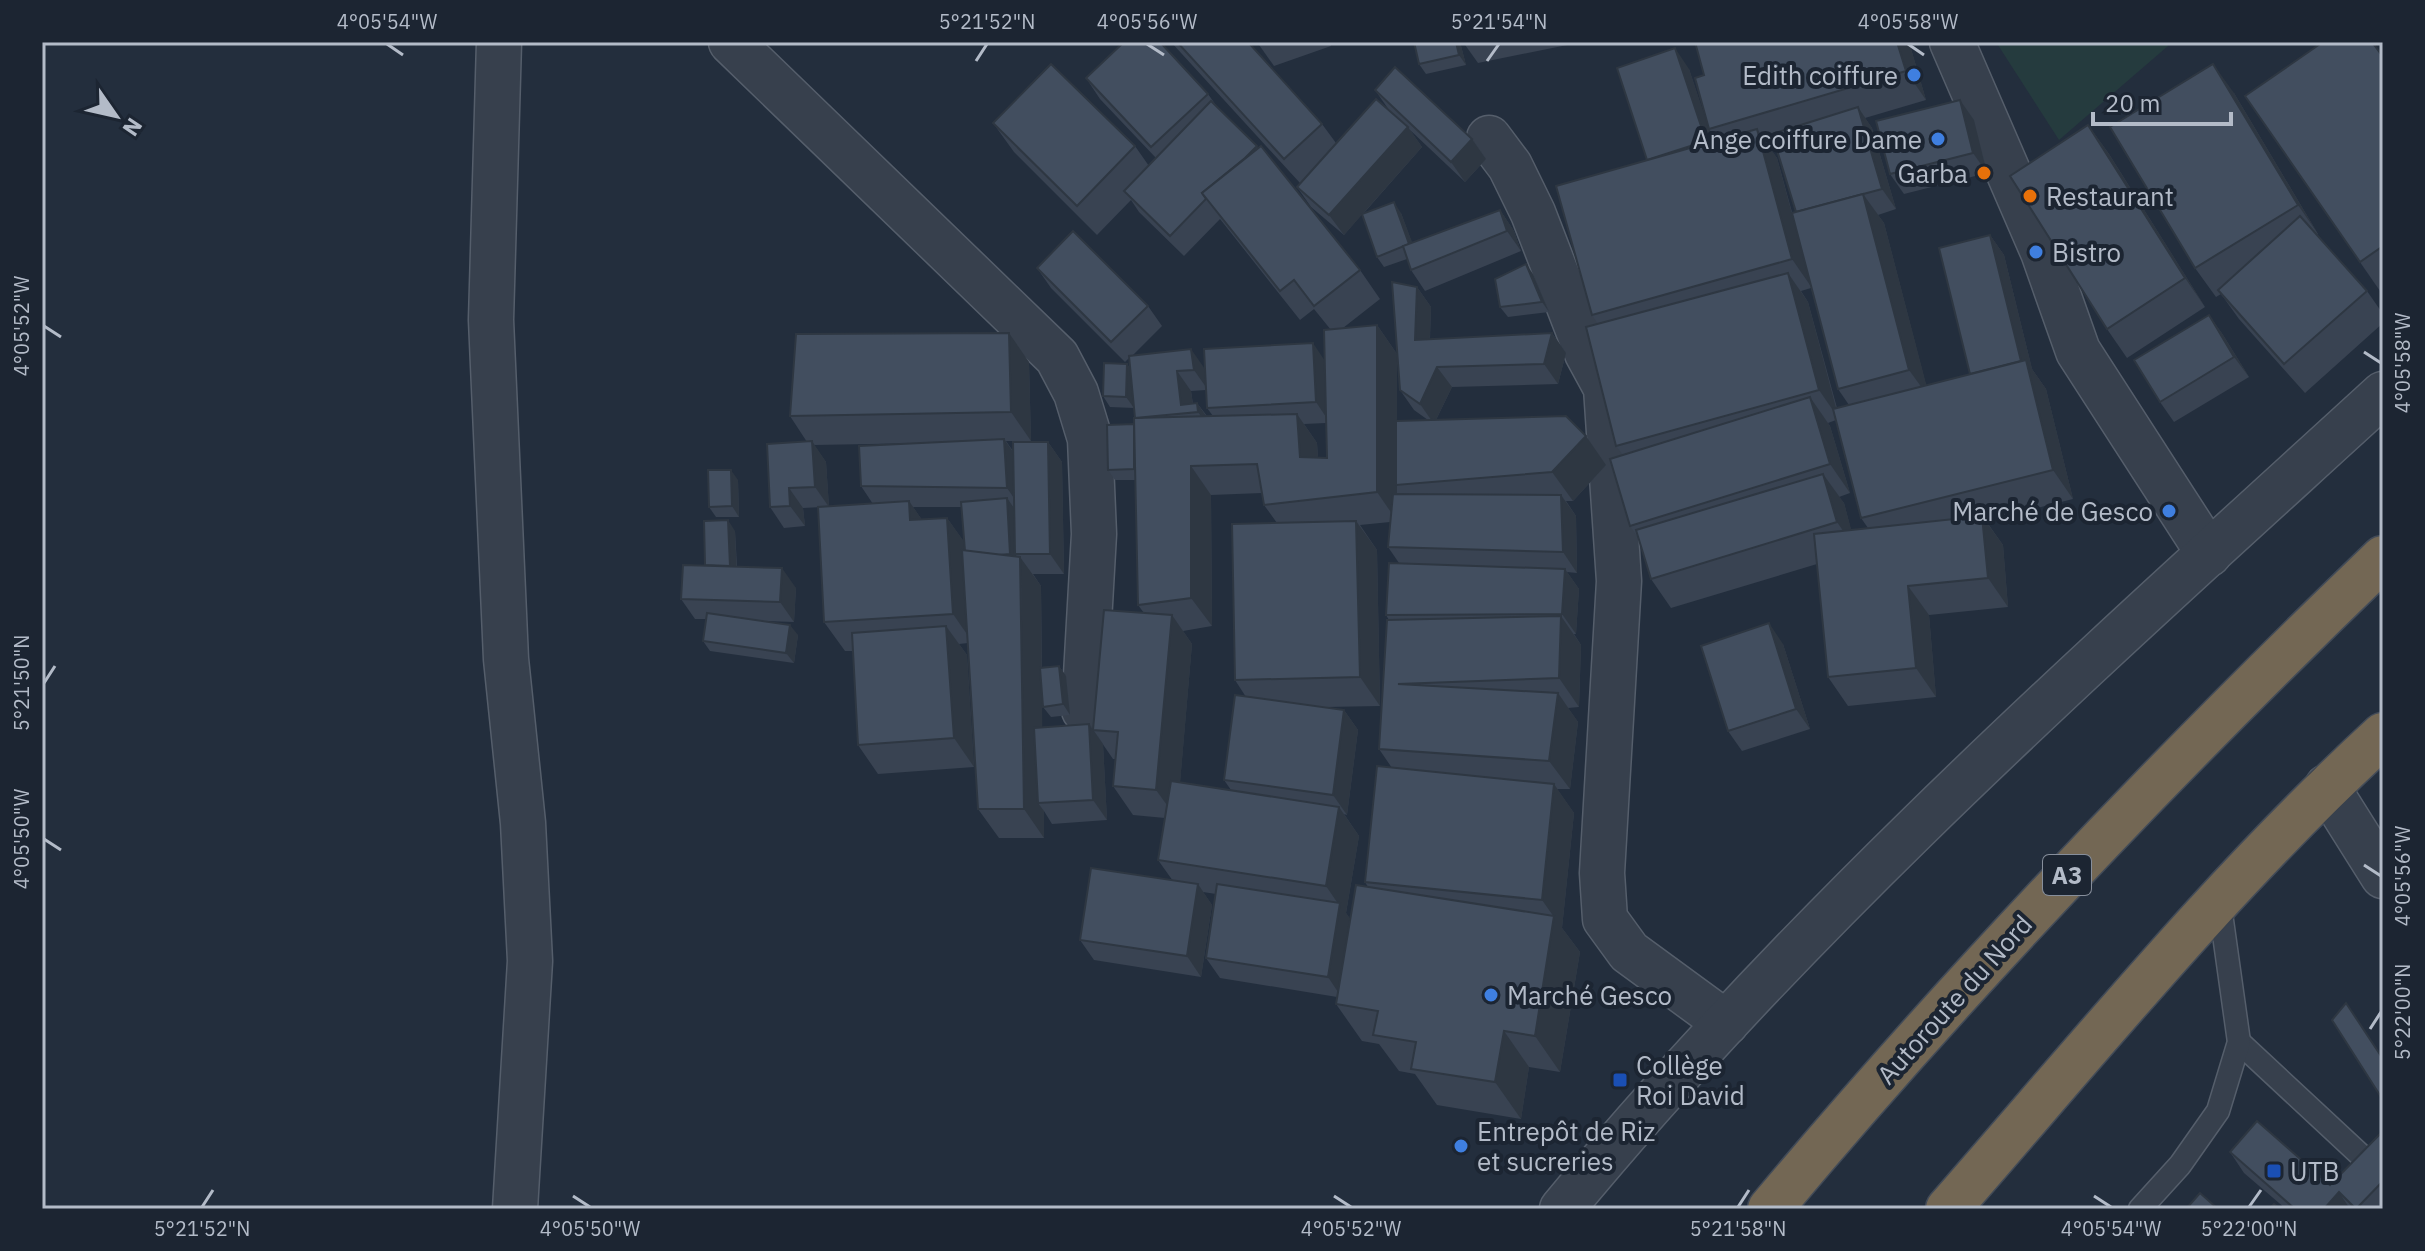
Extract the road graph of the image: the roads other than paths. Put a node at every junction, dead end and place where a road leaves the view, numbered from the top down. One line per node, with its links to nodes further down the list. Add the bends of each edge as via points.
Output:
1 (499, 42): 16 (street, via 491,320 506,659 530,961)
2 (731, 42): 8 (street, via 1057,357 1076,393 1090,439 1094,534)
3 (1952, 42): 6 (street, via 2043,252 2078,351)
4 (1489, 138): 13 (street, via 1533,213 1587,353 1606,388 1619,581 1602,873 1605,919 1629,952)
5 (2383, 394): 6 (street)
6 (2209, 554): 13 (street, via 2131,622 1838,904)
7 (2383, 558): 18 (highway, Autoroute du Nord / A3, via 2217,718 2041,902)
8 (1084, 710)
9 (2383, 735): 10 (highway)
10 (2327, 787): 11 (street); 12 (highway)
11 (2383, 876)
12 (2219, 899): 14 (lane); 19 (highway)
13 (1726, 1023): 17 (street)
14 (2239, 1042): 15 (lane); 20 (lane, via 2218,1111)
15 (2368, 1162)
16 (515, 1209)
17 (1562, 1209)
18 (1770, 1209)
19 (1948, 1209)
20 (2140, 1209)

